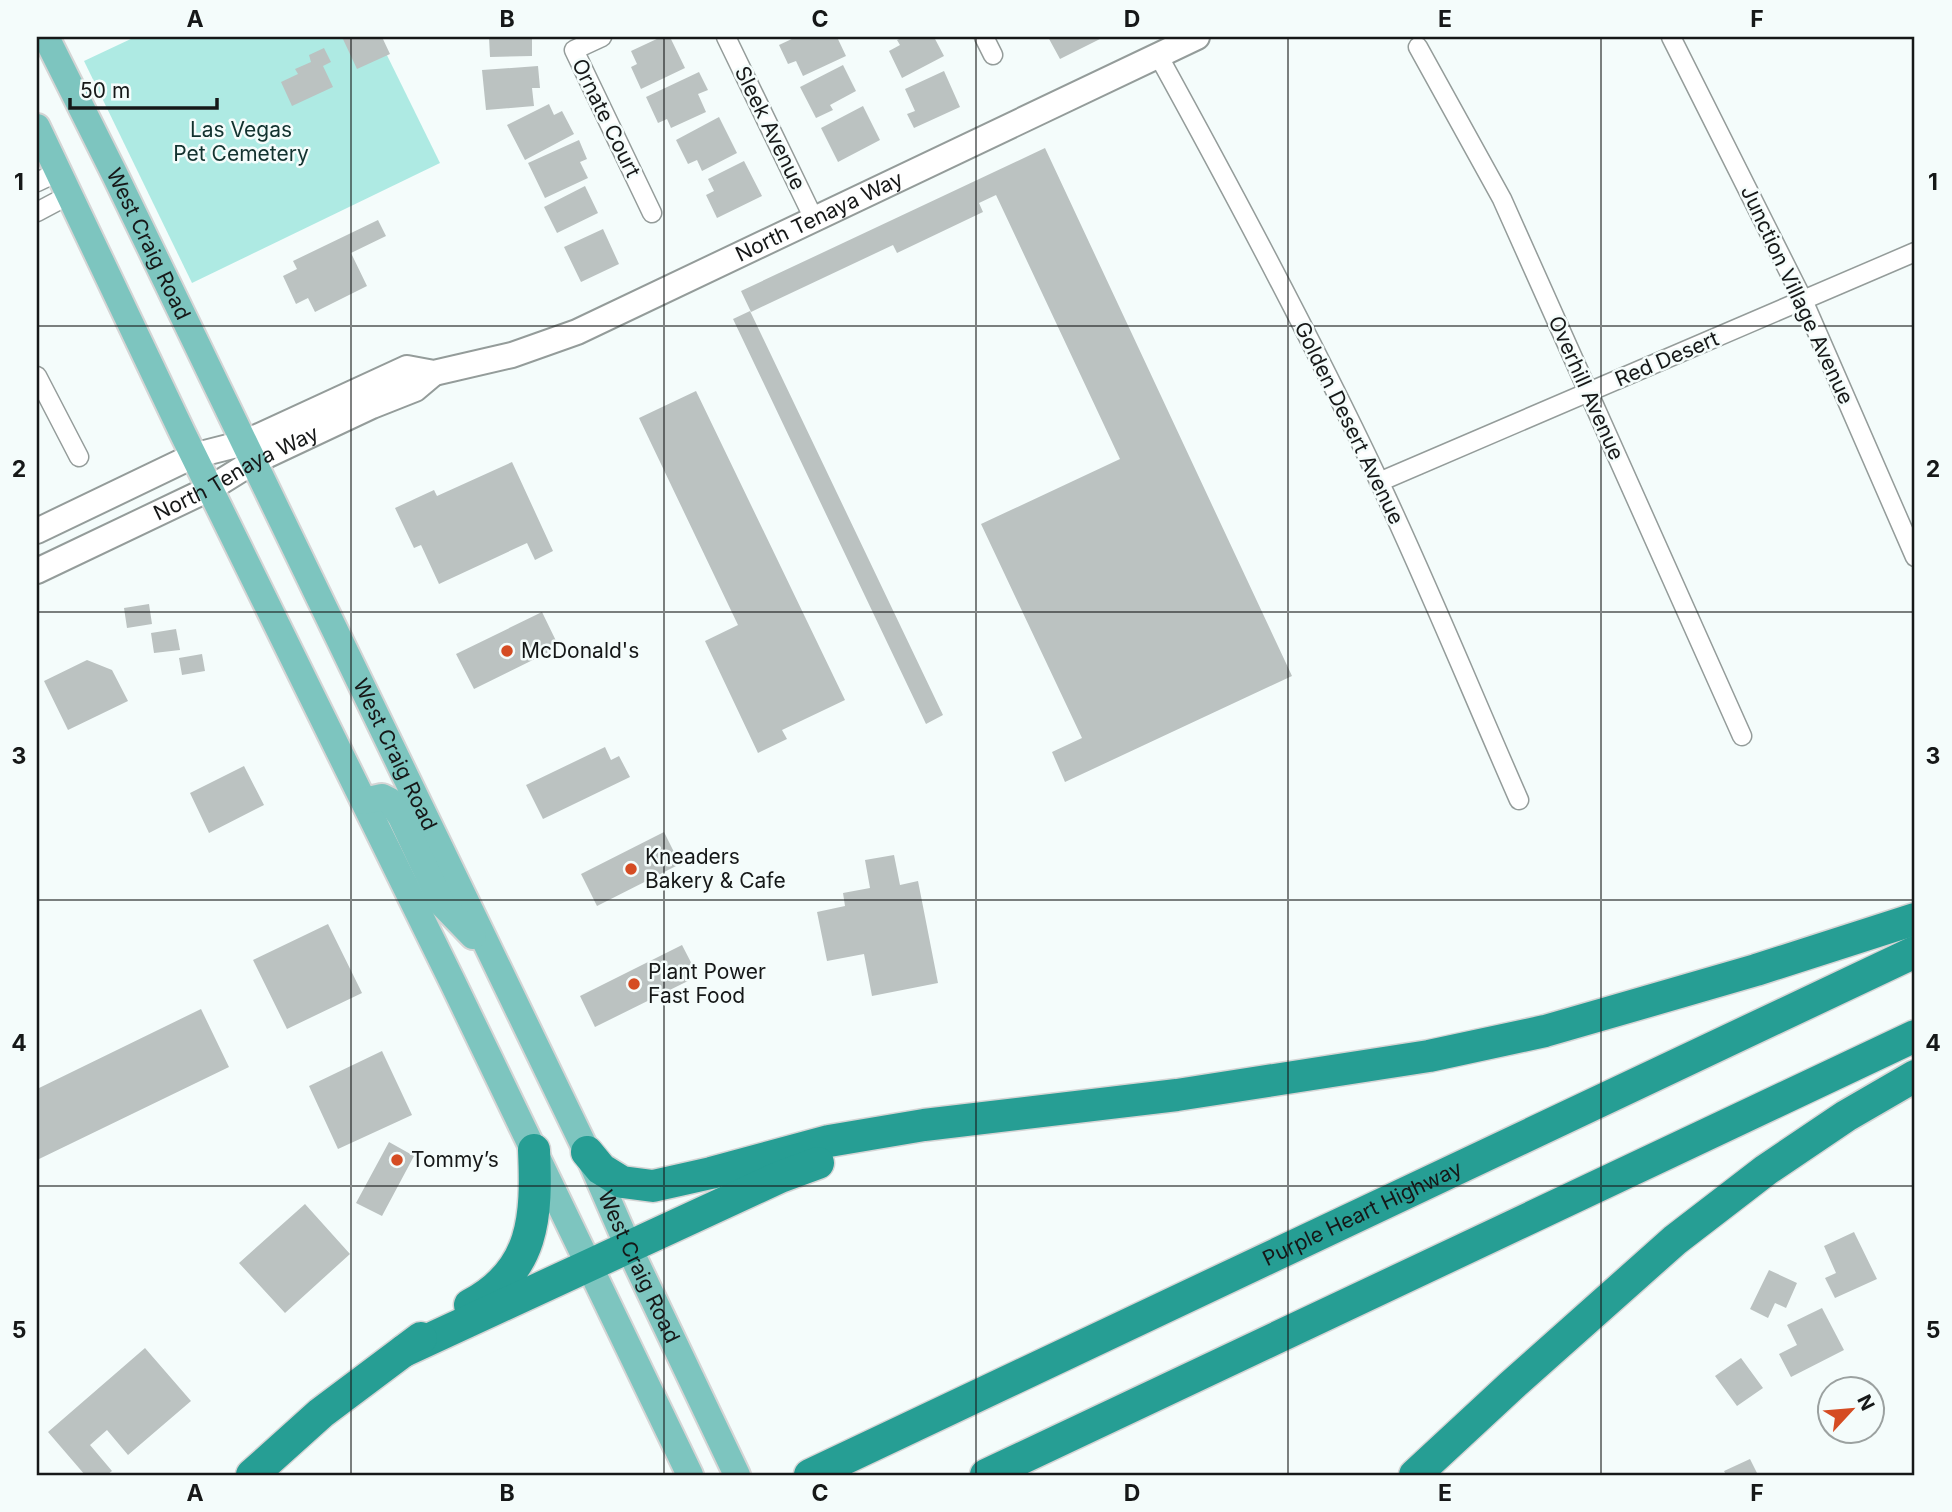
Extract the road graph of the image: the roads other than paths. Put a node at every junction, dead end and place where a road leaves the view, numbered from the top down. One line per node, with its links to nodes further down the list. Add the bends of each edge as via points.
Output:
1 (46, 37): 20 (main road, West Craig Road)
2 (602, 37): 13 (street, Ornate Court, via 574,50)
3 (726, 37): 14 (street, Sleek Avenue)
4 (984, 37): 8 (street)
5 (1197, 37): 9 (main road, North Tenaya Way)
6 (1671, 37): 16 (street, Junction Village Avenue)
7 (1418, 47): 18 (street, Overhill Avenue, via 1502,198)
8 (993, 55)
9 (1158, 55): 14 (main road, North Tenaya Way); 23 (street, Golden Desert Avenue, via 1247,217)
10 (37, 127): 11 (main road, West Craig Road)
11 (55, 183): 12 (street); 21 (main road, West Craig Road)
12 (37, 212)
13 (652, 213)
14 (814, 219): 20 (main road, North Tenaya Way, via 558,340 435,373 415,388)
15 (1915, 252): 16 (street, Red Desert)
16 (1803, 300): 18 (street, Red Desert); 26 (street, Junction Village Avenue)
17 (37, 376): 19 (street)
18 (1588, 393): 23 (street, Red Desert); 28 (street, Overhill Avenue)
19 (41, 399): 22 (street)
20 (249, 453): 21 (main road, North Tenaya Way); 24 (main road, North Tenaya Way); 33 (main road, West Craig Road)
21 (193, 456): 24 (main road, West Craig Road); 25 (main road, North Tenaya Way)
22 (79, 457)
23 (1379, 482): 29 (street, Golden Desert Avenue)
24 (211, 488): 27 (main road, North Tenaya Way); 30 (main road, West Craig Road)
25 (37, 531)
26 (1915, 557)
27 (37, 571)
28 (1742, 736)
29 (1519, 800)
30 (364, 802): 33 (main road, via 382,797 390,801 442,904); 37 (main road, West Craig Road)
31 (1915, 919): 36 (highway, via 1558,1028 1429,1056 1177,1095)
32 (1915, 952): 45 (highway, Purple Heart Highway)
33 (490, 953): 38 (main road, West Craig Road)
34 (1915, 1035): 46 (highway)
35 (1915, 1076): 47 (highway, via 1766,1170 1675,1240)
36 (924, 1125): 38 (highway, via 829,1141 645,1186 622,1182 601,1169); 39 (highway, via 780,1177)
37 (534, 1150): 40 (main road, West Craig Road); 41 (highway, via 534,1207 527,1246 517,1267 487,1296 453,1314)
38 (587, 1152): 39 (main road, West Craig Road)
39 (628, 1246): 40 (highway); 44 (main road, West Craig Road)
40 (589, 1264): 41 (highway); 43 (main road, West Craig Road)
41 (404, 1351): 42 (highway, via 321,1413)
42 (252, 1475)
43 (690, 1475)
44 (737, 1475)
45 (810, 1475)
46 (986, 1475)
47 (1415, 1475)

